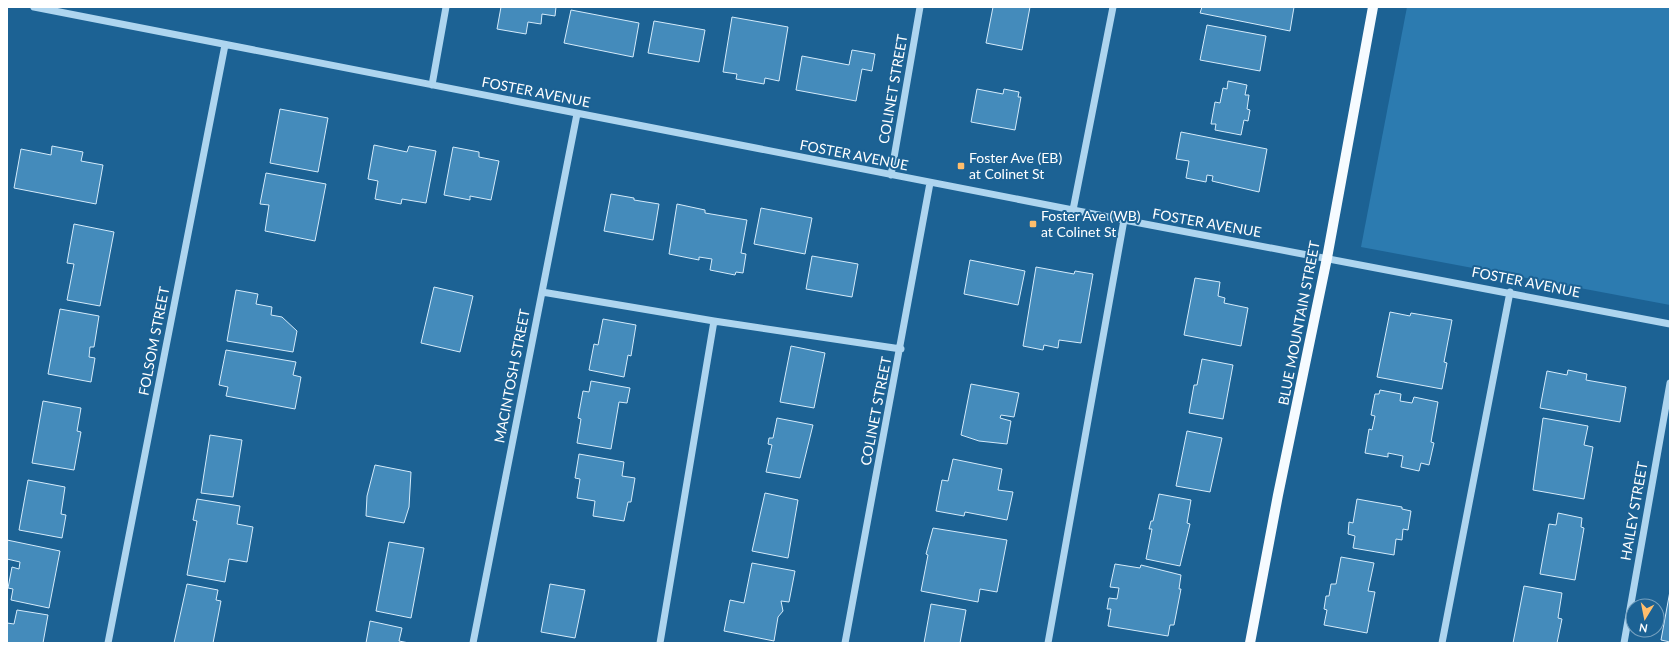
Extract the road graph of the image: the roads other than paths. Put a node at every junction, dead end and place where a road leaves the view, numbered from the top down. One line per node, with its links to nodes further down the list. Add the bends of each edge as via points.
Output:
1 (34, 7): 6 (street, FOSTER AVENUE)
2 (446, 7): 7 (street)
3 (920, 7): 9 (street, COLINET STREET)
4 (1113, 7): 11 (street)
5 (1372, 7): 13 (main road, BLUE MOUNTAIN STREET)
6 (225, 45): 7 (street, FOSTER AVENUE); 20 (street, FOLSOM STREET)
7 (432, 85): 8 (street, FOSTER AVENUE)
8 (577, 114): 9 (street, FOSTER AVENUE); 14 (street, MACINTOSH STREET)
9 (891, 175): 10 (street, FOSTER AVENUE)
10 (930, 183): 11 (street, FOSTER AVENUE); 18 (street, COLINET STREET)
11 (1073, 210): 12 (street, FOSTER AVENUE)
12 (1124, 220): 13 (street, FOSTER AVENUE); 24 (street)
13 (1327, 258): 15 (street, FOSTER AVENUE); 25 (main road, BLUE MOUNTAIN STREET)
14 (542, 292): 16 (street); 21 (street, MACINTOSH STREET)
15 (1510, 292): 17 (street, FOSTER AVENUE); 26 (street)
16 (714, 321): 18 (street); 22 (street)
17 (1670, 324)
18 (901, 350): 23 (street, COLINET STREET)
19 (1670, 383): 27 (street, HAILEY STREET)
20 (108, 643)
21 (473, 643)
22 (660, 643)
23 (845, 643)
24 (1048, 643)
25 (1250, 643)
26 (1442, 643)
27 (1624, 643)

